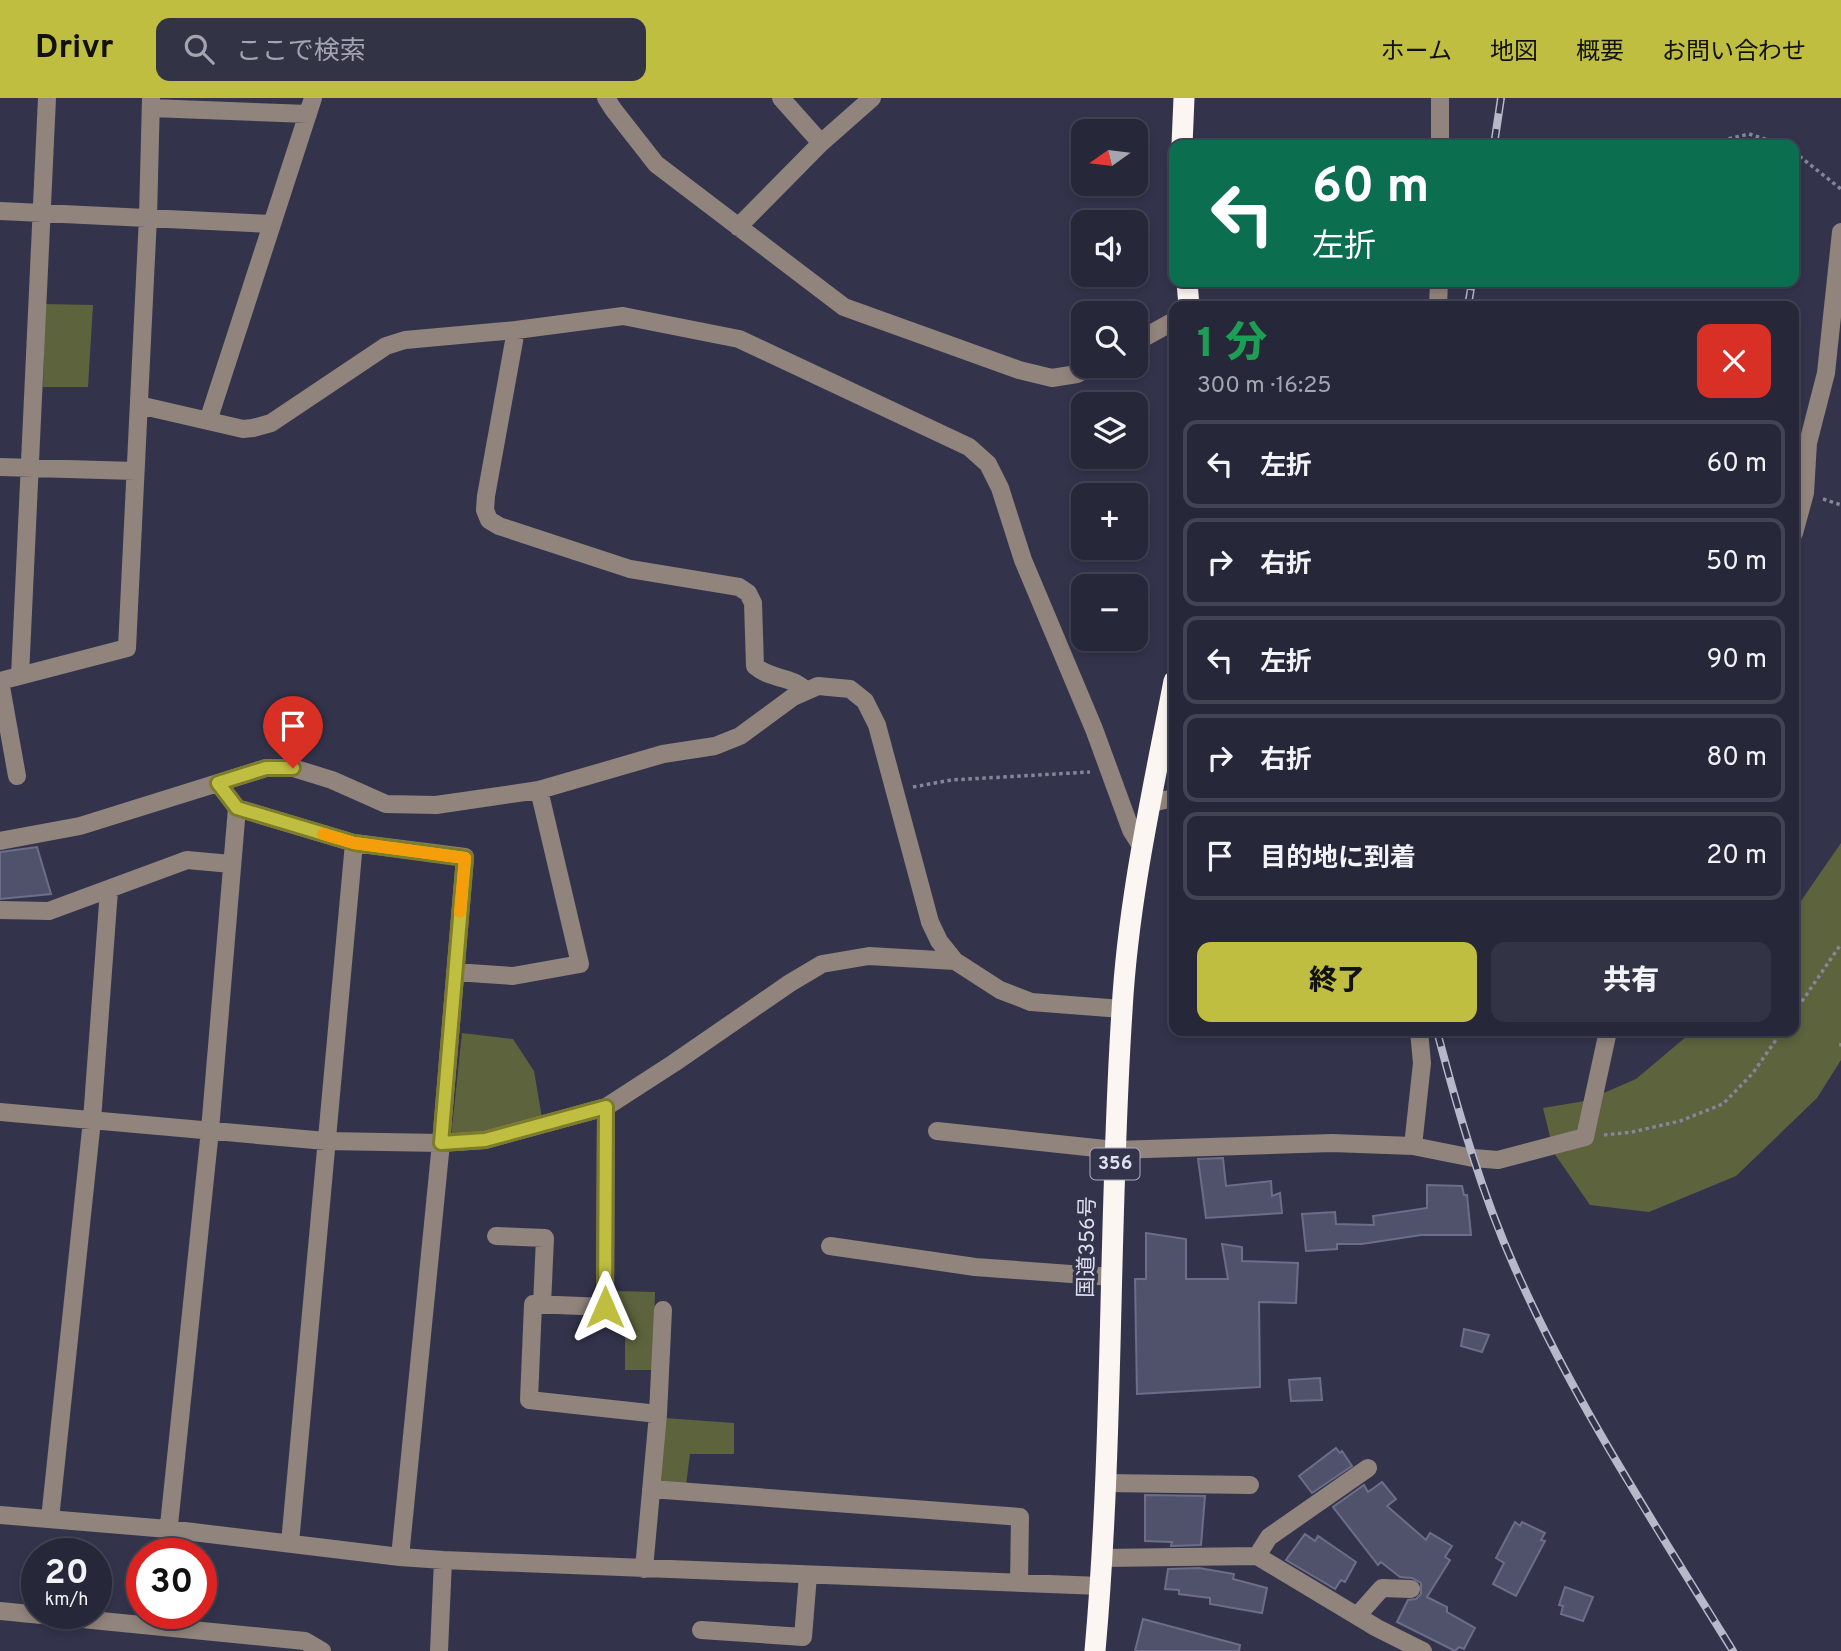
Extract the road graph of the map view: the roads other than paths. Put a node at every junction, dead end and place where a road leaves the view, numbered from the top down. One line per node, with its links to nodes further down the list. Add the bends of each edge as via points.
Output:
1 (47, 98): 13 (street)
2 (607, 98): 16 (street, via 656,164)
3 (781, 98): 11 (street)
4 (872, 98): 11 (street)
5 (1184, 98): 9 (highway)
6 (1440, 98): 10 (street)
7 (151, 103): 8 (street); 14 (street)
8 (310, 106): 15 (street)
9 (1182, 140)
10 (1440, 140)
11 (821, 143): 16 (street)
12 (0, 211): 13 (street)
13 (42, 213): 14 (street); 25 (street)
14 (148, 217): 15 (street); 22 (street)
15 (272, 224): 23 (street)
16 (738, 227): 21 (street, via 844,307 1019,370 1052,378)
17 (1841, 232): 27 (street, via 1826,373 1808,443)
18 (1169, 324): 20 (street)
19 (516, 330): 23 (street, via 396,343 271,423 243,429); 30 (street, via 486,496 489,520 630,569 739,587 753,603 755,666 765,675 798,683); 40 (street, via 623,316 739,339 969,447 988,464 1000,488 1023,560 1131,830)
20 (1148, 335)
21 (1071, 375)
22 (139, 405): 23 (street); 26 (street)
23 (208, 421)
24 (0, 467): 25 (street)
25 (29, 468): 26 (street); 28 (street)
26 (135, 471): 28 (street, via 127,648)
27 (1799, 515)
28 (20, 676): 29 (street)
29 (0, 681): 32 (street)
30 (806, 691): 34 (street, via 740,736 715,746 663,754); 44 (street, via 818,686 850,689 864,701 877,725 930,922)
31 (1169, 708): 36 (highway, 国道356号 / 356)
32 (17, 776)
33 (218, 783): 34 (street, via 266,768 293,768 386,804 408,806); 37 (street); 38 (street, via 80,826)
34 (539, 790): 45 (street, via 580,964 513,976)
35 (1169, 799): 36 (street)
36 (1151, 803): 40 (highway, 国道356号 / 356)
37 (237, 808): 39 (street); 41 (street)
38 (0, 841)
39 (354, 843): 45 (street, via 465,858); 54 (street)
40 (1142, 847): 46 (highway, 国道356号 / 356)
41 (231, 864): 42 (street, via 187,860); 52 (street)
42 (109, 890): 43 (street, via 49,911); 51 (street)
43 (0, 910)
44 (955, 961): 46 (street, via 1000,990 1031,1002); 49 (street, via 869,956 822,964)
45 (455, 972): 55 (street)
46 (1122, 1009): 57 (highway, 国道356号 / 356)
47 (1419, 1036): 56 (street, via 1422,1063)
48 (1607, 1036): 56 (street, via 1585,1137 1498,1160)
49 (606, 1107): 55 (street, via 485,1140); 61 (street, via 605,1307)
50 (0, 1112): 51 (street)
51 (92, 1120): 52 (street); 69 (street)
52 (210, 1130): 54 (street); 70 (street)
53 (937, 1130): 57 (street)
54 (326, 1141): 55 (street); 72 (street)
55 (441, 1143): 74 (street)
56 (1413, 1146): 57 (street, via 1319,1143)
57 (1115, 1150): 60 (highway, 国道356号 / 356)
58 (496, 1236): 61 (street, via 545,1238)
59 (830, 1246): 60 (street, via 975,1267)
60 (1112, 1277): 65 (highway, 国道356号 / 356)
61 (542, 1305): 63 (street, via 533,1304 529,1399)
62 (663, 1310): 63 (street)
63 (658, 1414): 67 (street)
64 (1368, 1468): 73 (street, via 1269,1537)
65 (1105, 1483): 66 (street); 75 (highway, 国道356号 / 356)
66 (1250, 1485)
67 (651, 1489): 77 (street); 79 (street, via 1020,1517)
68 (0, 1515): 69 (street)
69 (50, 1519): 70 (street)
70 (168, 1529): 71 (street); 72 (street)
71 (167, 1538)
72 (290, 1543): 74 (street)
73 (1257, 1556): 75 (street); 83 (street)
74 (400, 1557): 76 (street)
75 (1102, 1558): 80 (highway, 国道356号 / 356)
76 (443, 1560): 77 (street); 88 (street)
77 (644, 1569): 78 (street)
78 (808, 1575): 79 (street); 86 (street, via 803,1637)
79 (1019, 1583): 80 (street)
80 (1101, 1586): 89 (highway, 国道356号 / 356)
81 (1411, 1589): 83 (street, via 1382,1588)
82 (0, 1611): 84 (street)
83 (1357, 1616): 90 (street)
84 (126, 1617)
85 (217, 1628): 87 (street, via 305,1641)
86 (701, 1630)
87 (321, 1651)
88 (439, 1651)
89 (1095, 1651)
90 (1423, 1651)

